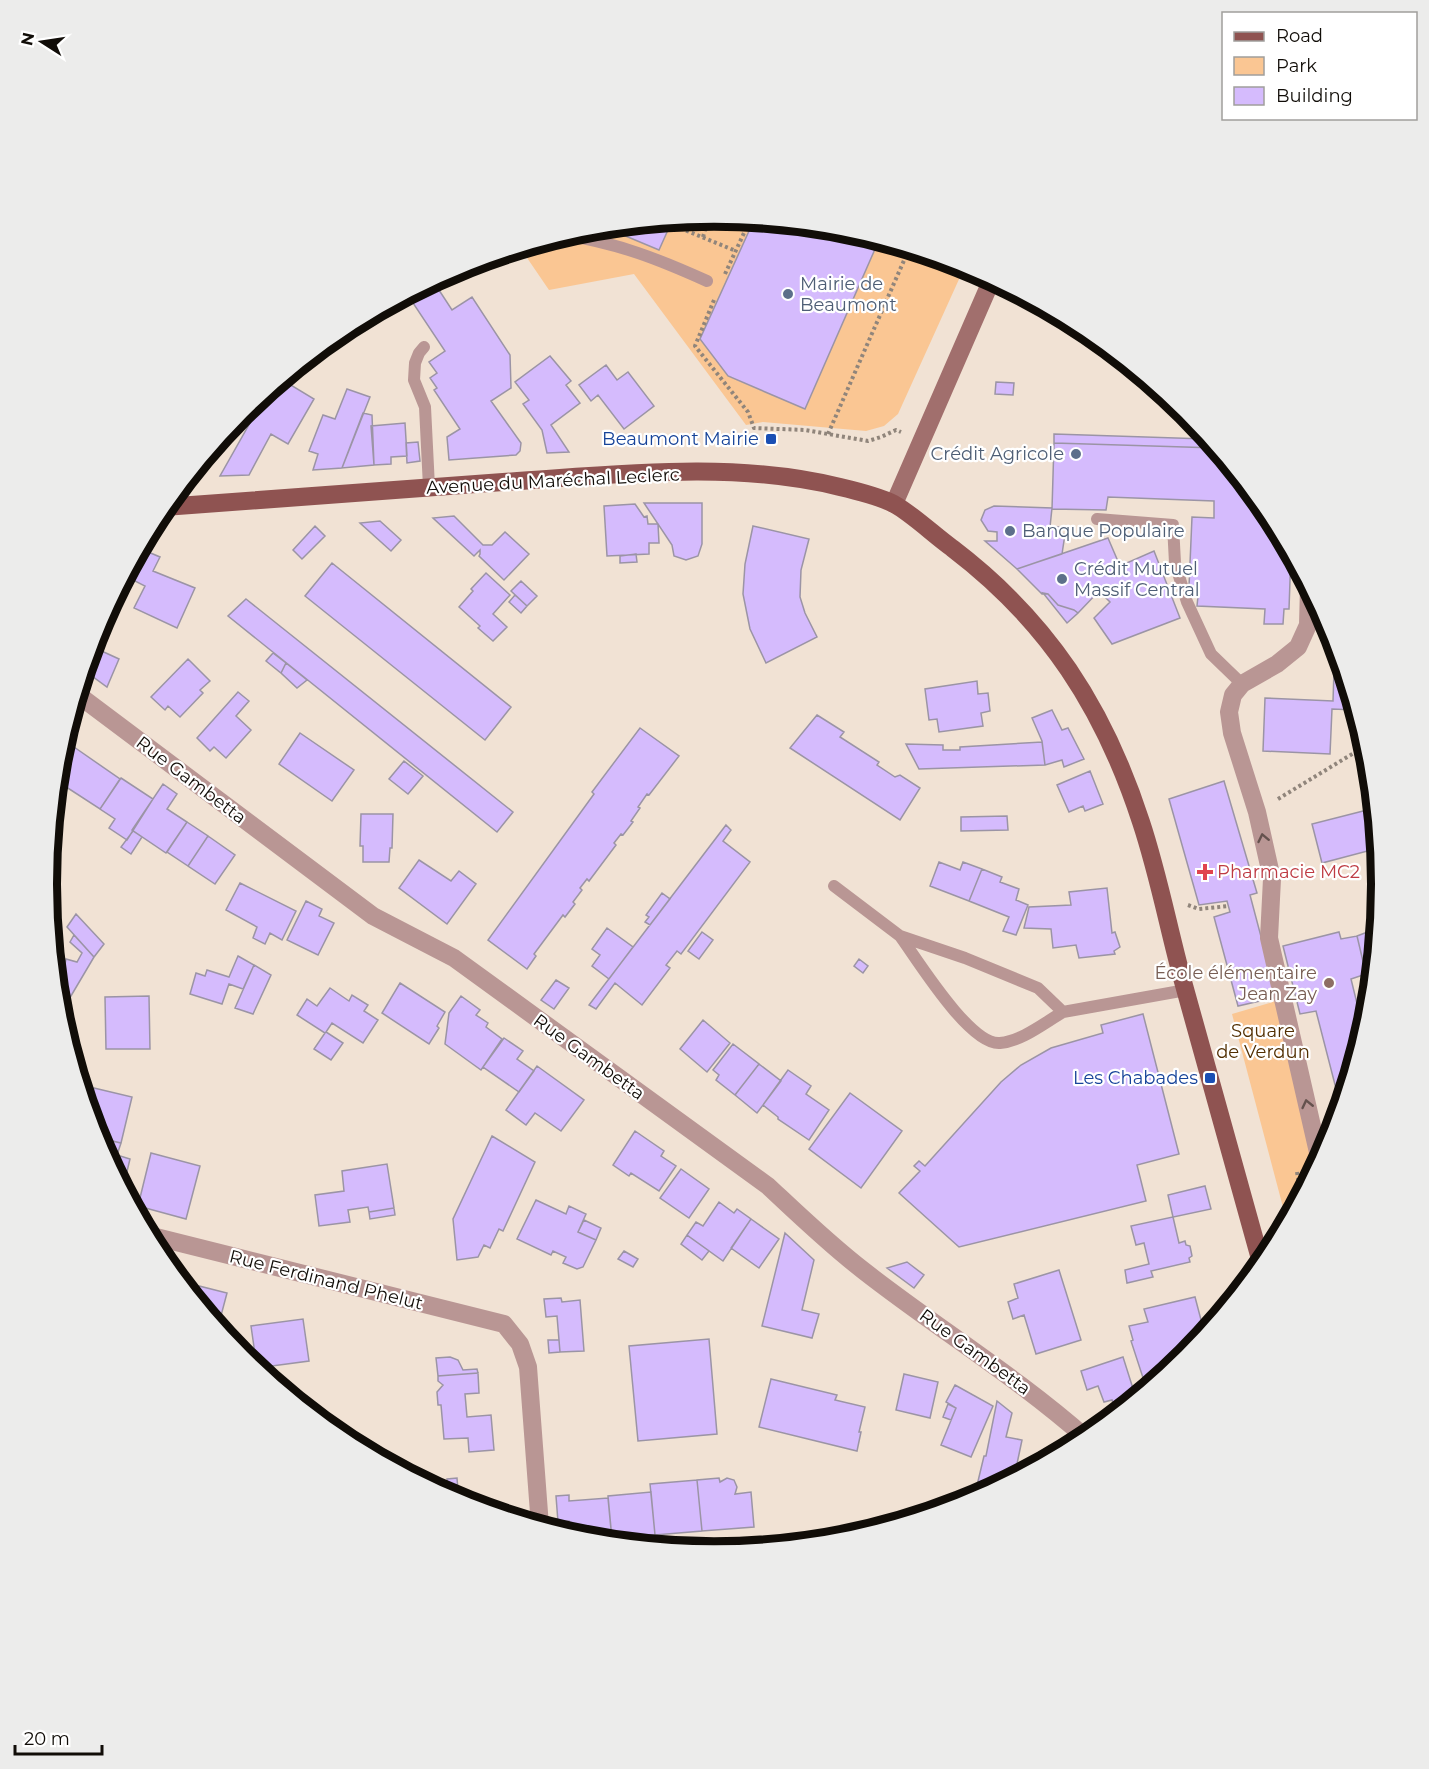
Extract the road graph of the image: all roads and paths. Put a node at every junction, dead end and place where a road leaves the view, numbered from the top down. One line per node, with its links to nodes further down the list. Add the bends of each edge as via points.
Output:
1 (706, 227): 4 (path)
2 (681, 228): 4 (path)
3 (747, 228): 6 (path)
4 (703, 237): 6 (path)
5 (593, 239): 9 (lane, via 646,254)
6 (736, 251): 8 (path)
7 (906, 256): 13 (path)
8 (724, 277)
9 (707, 281)
10 (988, 287): 14 (main road)
11 (716, 296): 13 (path, via 695,346 748,412 754,428)
12 (424, 347): 15 (lane, via 415,363 414,380 425,406)
13 (828, 434): 14 (path, via 868,441 896,430)
14 (922, 440): 16 (main road)
15 (429, 487): 16 (main road, Avenue du Maréchal Leclerc, via 620,474 756,474 819,482); 17 (main road, Avenue du Maréchal Leclerc)
16 (894, 504): 28 (main road, Avenue du Maréchal Leclerc, via 976,566 1028,617 1090,702 1107,733 1143,825)
17 (177, 506)
18 (1097, 519): 20 (lane, via 1173,525 1175,563 1187,602 1211,654)
19 (1309, 604): 20 (street, via 1308,625 1298,647)
20 (1242, 684): 23 (street, via 1233,695 1229,712)
21 (84, 699): 33 (street, Rue Gambetta, via 373,916 454,958 768,1186 863,1271)
22 (1358, 750): 23 (path)
23 (1257, 812): 30 (street, one-way to 23, via 1269,938 1272,879)
24 (834, 886): 27 (lane)
25 (1228, 906): 26 (path)
26 (1212, 907)
27 (900, 936): 29 (lane, via 1038,988); 29 (lane, via 943,997 979,1036 990,1042 1016,1038)
28 (1185, 990): 29 (lane); 32 (main road, Avenue du Maréchal Leclerc)
29 (1063, 1012)
30 (1317, 1147)
31 (161, 1238): 34 (street, Rue Ferdinand Phelut, via 504,1324 520,1344 528,1367)
32 (1259, 1253)
33 (1079, 1432)
34 (539, 1519)

